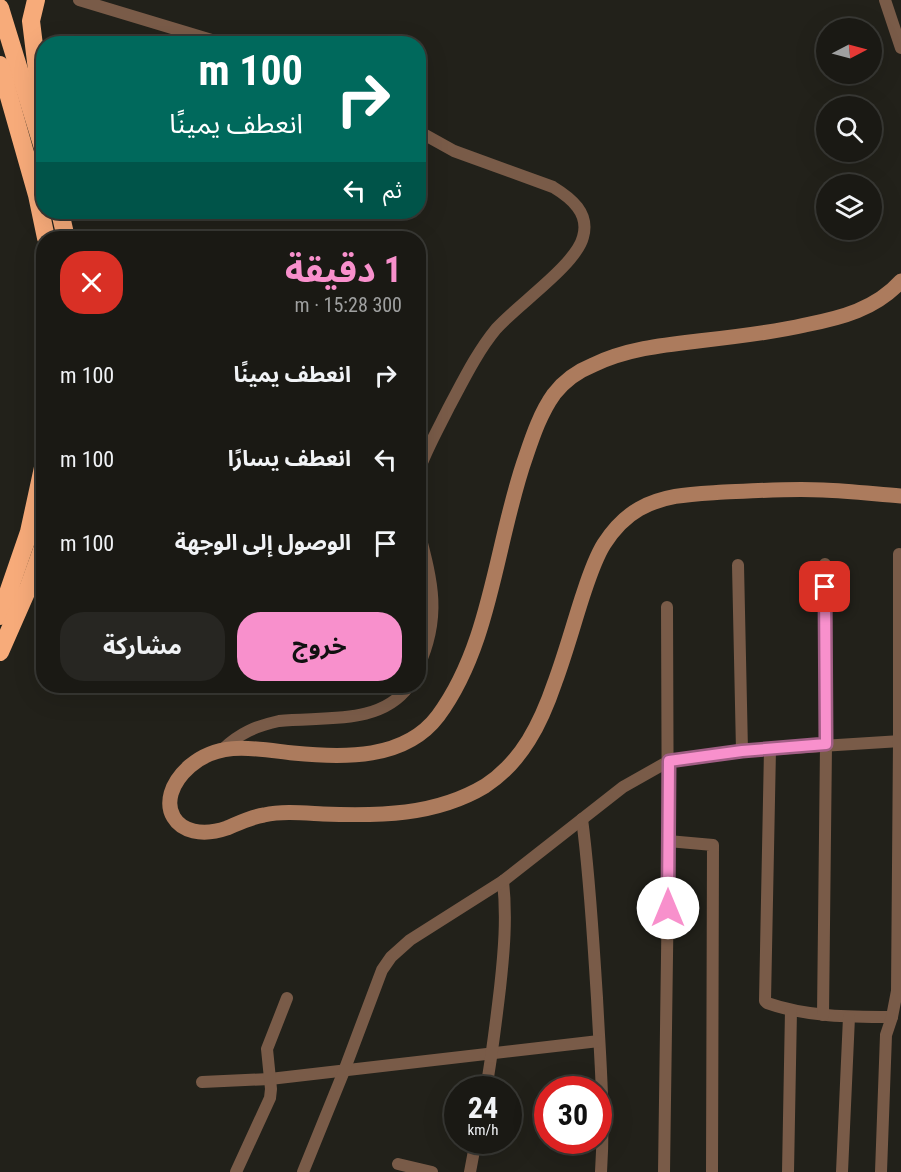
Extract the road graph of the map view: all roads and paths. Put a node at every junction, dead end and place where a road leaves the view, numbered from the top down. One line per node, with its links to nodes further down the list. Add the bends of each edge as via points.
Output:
1 (36, 0): 7 (highway, via 31,21)
2 (79, 0): 5 (street)
3 (885, 0): 6 (street)
4 (1, 14): 9 (highway)
5 (198, 36)
6 (901, 48)
7 (36, 59)
8 (0, 65): 11 (highway)
9 (36, 126)
10 (426, 135): 13 (street, via 454,151 553,187 581,212 585,231 572,255 485,344)
11 (36, 196)
12 (901, 281): 28 (street, via 880,300 843,318 647,348 608,358 571,378 549,402 532,438 514,491 476,640 452,695 430,726 412,740 365,754)
13 (426, 456)
14 (901, 496): 28 (street, via 822,489 766,490 674,496 641,507 620,524 603,546 551,693 529,742 500,775 455,801 374,815 272,814 215,832 194,832 172,815 171,794 189,766)
15 (36, 500): 22 (highway)
16 (899, 554): 26 (street)
17 (426, 559): 23 (street, via 434,612)
18 (738, 564): 30 (street)
19 (825, 564): 27 (street)
20 (36, 566): 24 (highway)
21 (667, 608): 31 (street)
22 (0, 616)
23 (426, 647)
24 (0, 652)
25 (403, 693): 28 (street, via 374,712 263,724 242,733)
26 (900, 741): 27 (street); 39 (street, via 897,992)
27 (826, 744): 29 (street); 37 (street)
28 (223, 749)
29 (770, 749): 30 (street); 36 (street, via 764,997 767,1003)
30 (742, 751): 31 (street)
31 (669, 761): 32 (street, via 623,787); 33 (street)
32 (582, 819): 34 (street); 40 (street)
33 (668, 841): 53 (street); 54 (street, via 713,845)
34 (503, 881): 41 (street, via 504,937); 42 (street, via 410,940 391,957 382,970)
35 (287, 998): 44 (street, via 267,1049)
36 (791, 1010): 37 (street); 55 (street)
37 (823, 1015): 38 (street)
38 (849, 1017): 39 (street); 56 (street)
39 (892, 1017): 57 (street, via 885,1046)
40 (599, 1041): 41 (street); 52 (street, via 604,1131)
41 (492, 1054): 42 (street); 43 (street)
42 (344, 1071): 44 (street); 49 (street)
43 (488, 1076)
44 (270, 1079): 45 (street); 48 (street, via 270,1098)
45 (202, 1082)
46 (473, 1154): 51 (street)
47 (398, 1164): 50 (street)
48 (236, 1172)
49 (303, 1172)
50 (432, 1172)
51 (470, 1172)
52 (601, 1172)
53 (664, 1172)
54 (712, 1172)
55 (788, 1172)
56 (843, 1172)
57 (881, 1172)

